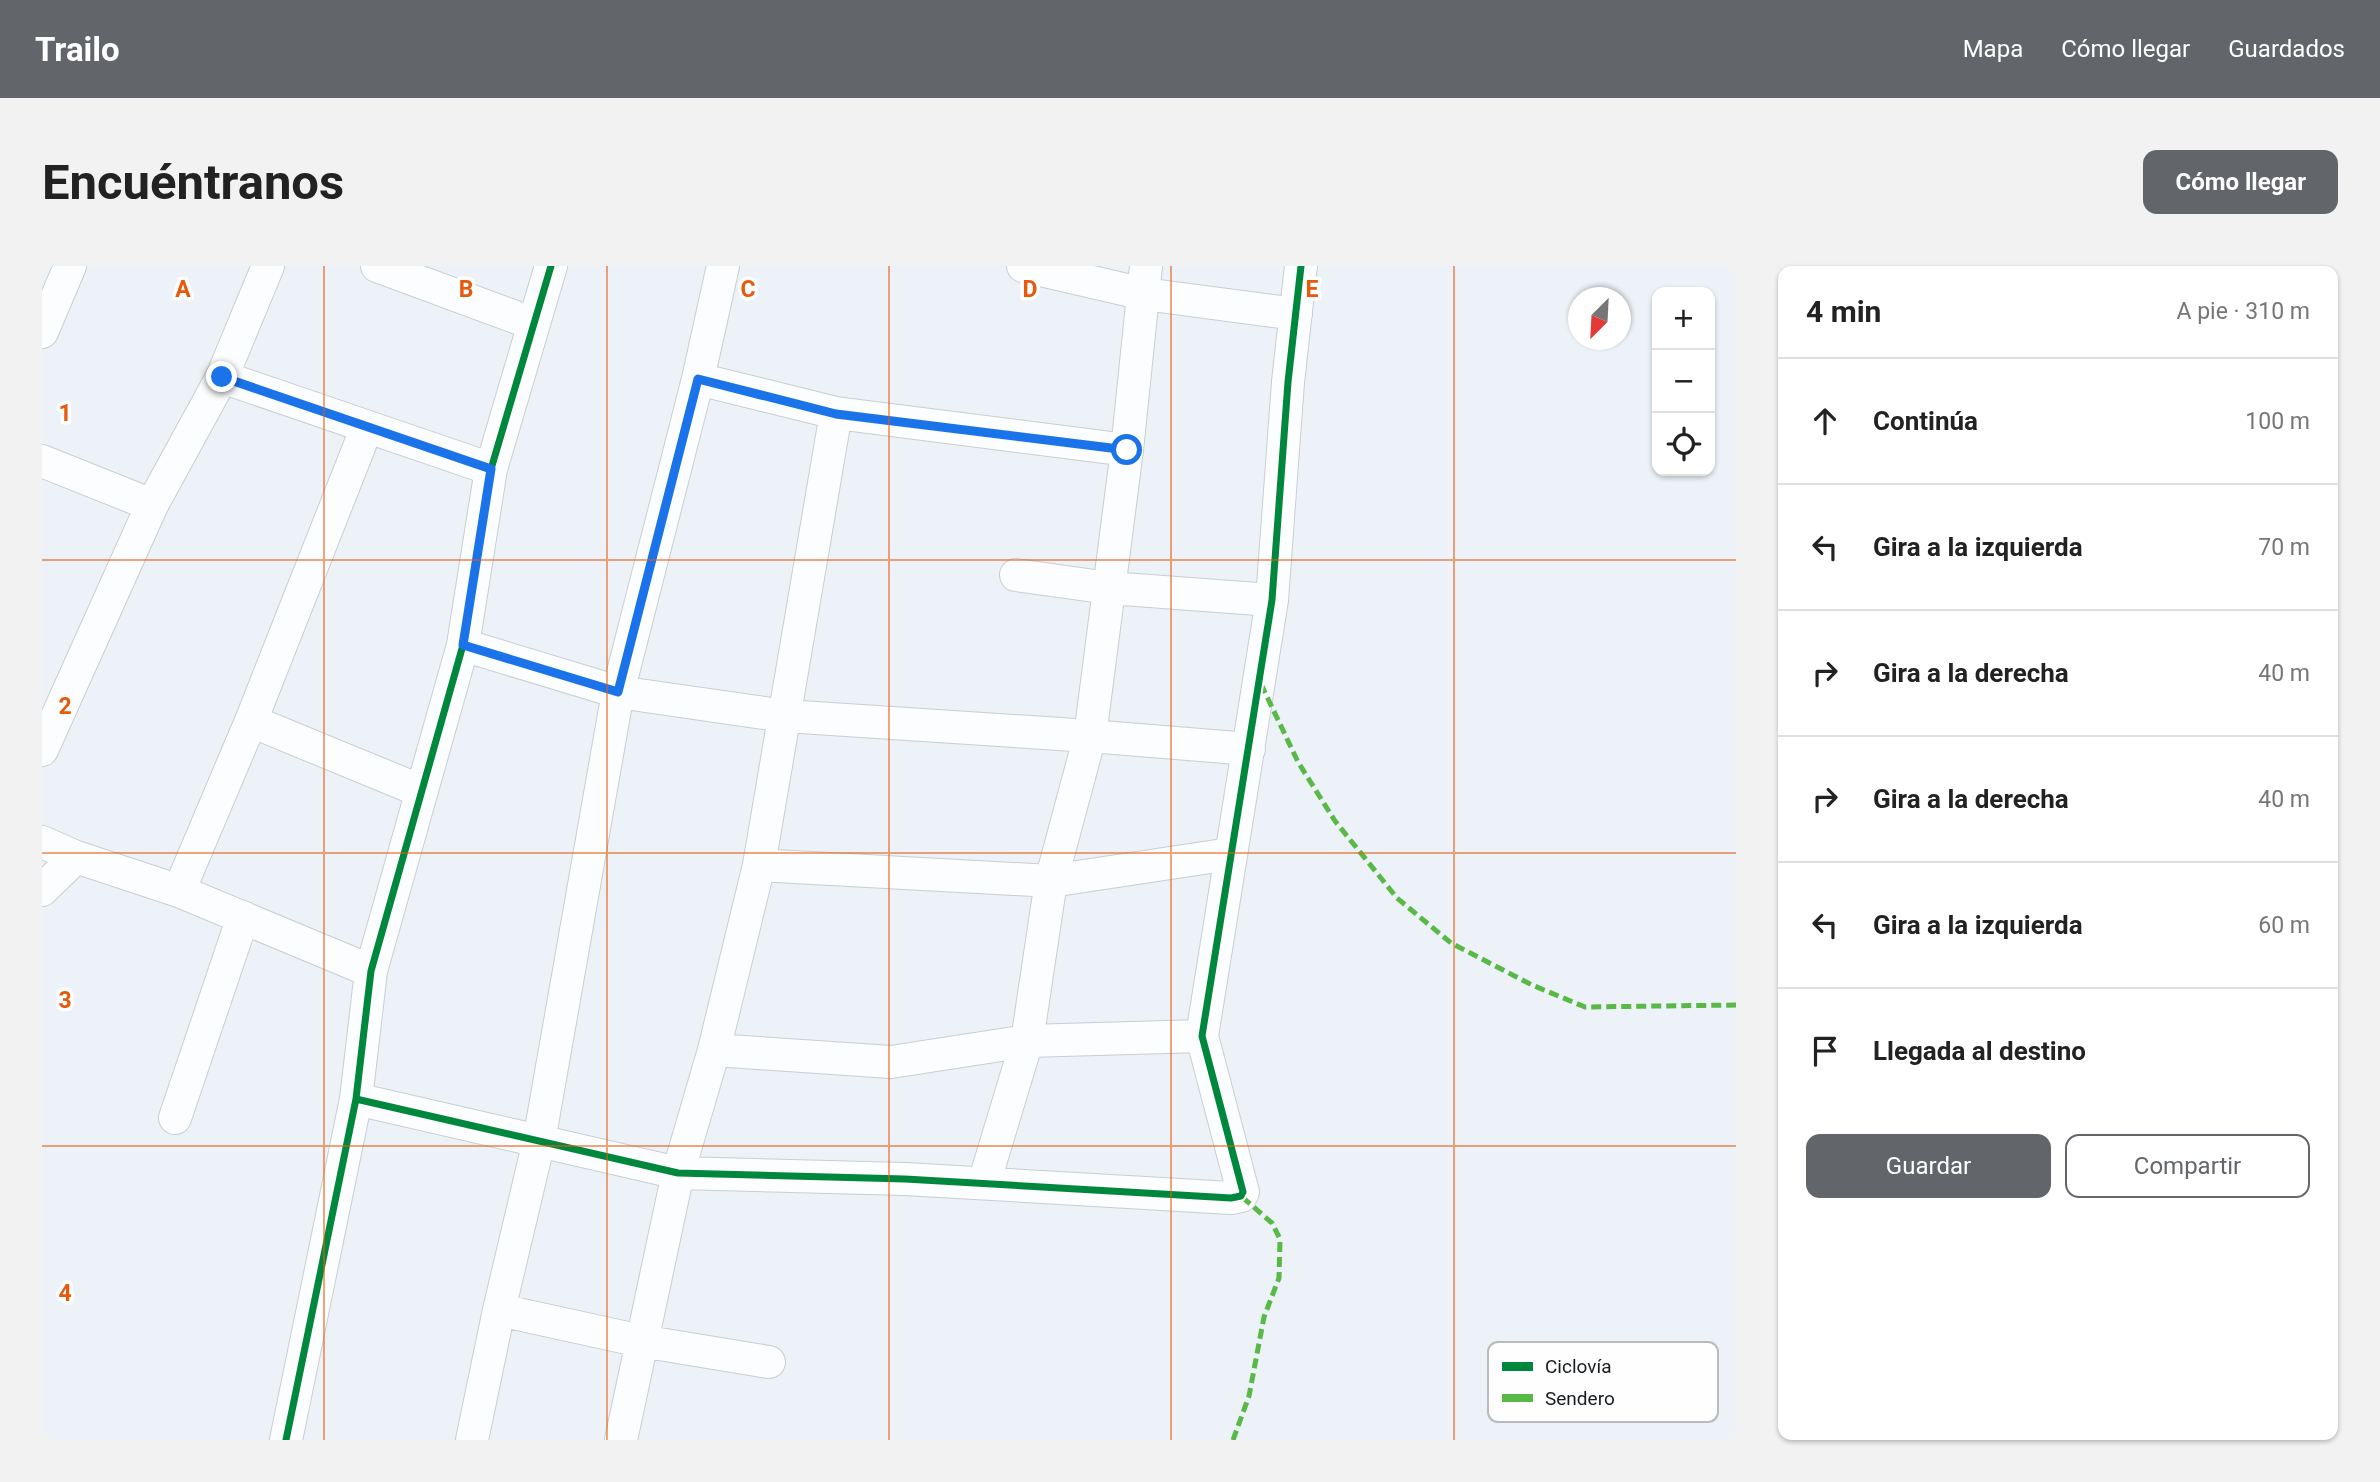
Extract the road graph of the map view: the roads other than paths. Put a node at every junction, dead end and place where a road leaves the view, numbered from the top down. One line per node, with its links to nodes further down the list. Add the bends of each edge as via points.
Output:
1 (70, 266): 11 (street)
2 (268, 266): 12 (street)
3 (377, 266): 10 (street)
4 (551, 266): 10 (street)
5 (723, 266): 13 (street)
6 (1023, 266): 8 (street)
7 (1301, 266): 9 (street)
8 (1145, 280): 9 (street); 16 (street)
9 (1296, 314): 22 (street)
10 (534, 324): 18 (street)
11 (42, 332)
12 (222, 377): 15 (street); 19 (street)
13 (698, 379): 14 (street); 24 (street)
14 (836, 414): 16 (street); 25 (street)
15 (367, 427): 18 (street); 26 (street)
16 (1127, 450): 21 (street)
17 (42, 461): 19 (street)
18 (491, 469): 23 (street)
19 (152, 505): 29 (street)
20 (1016, 575): 21 (street)
21 (1109, 588): 22 (street); 27 (street)
22 (1272, 600): 28 (street)
23 (463, 645): 24 (street); 30 (street)
24 (618, 692): 25 (street); 45 (street)
25 (785, 716): 27 (street); 34 (street)
26 (251, 721): 30 (street); 37 (street)
27 (1090, 736): 28 (street); 35 (street)
28 (1248, 749): 32 (street)
29 (42, 750)
30 (421, 791): 39 (street)
31 (42, 842): 33 (street)
32 (1230, 853): 35 (street); 40 (street)
33 (76, 856): 36 (street); 37 (street)
34 (758, 865): 35 (street); 42 (street)
35 (1051, 881): 41 (street)
36 (42, 890)
37 (179, 891): 38 (street)
38 (243, 917): 39 (street); 44 (street)
39 (371, 971): 43 (street)
40 (1202, 1036): 41 (street); 47 (street, via 1241,1196)
41 (1027, 1041): 42 (street, via 891,1062); 47 (street)
42 (714, 1050): 46 (street)
43 (356, 1099): 45 (street); 51 (street)
44 (175, 1118)
45 (540, 1141): 46 (street); 48 (street)
46 (678, 1173): 47 (street); 49 (street)
47 (984, 1183)
48 (499, 1310): 49 (street); 52 (street)
49 (640, 1341): 50 (street); 53 (street)
50 (769, 1362)
51 (286, 1440)
52 (472, 1440)
53 (621, 1440)

